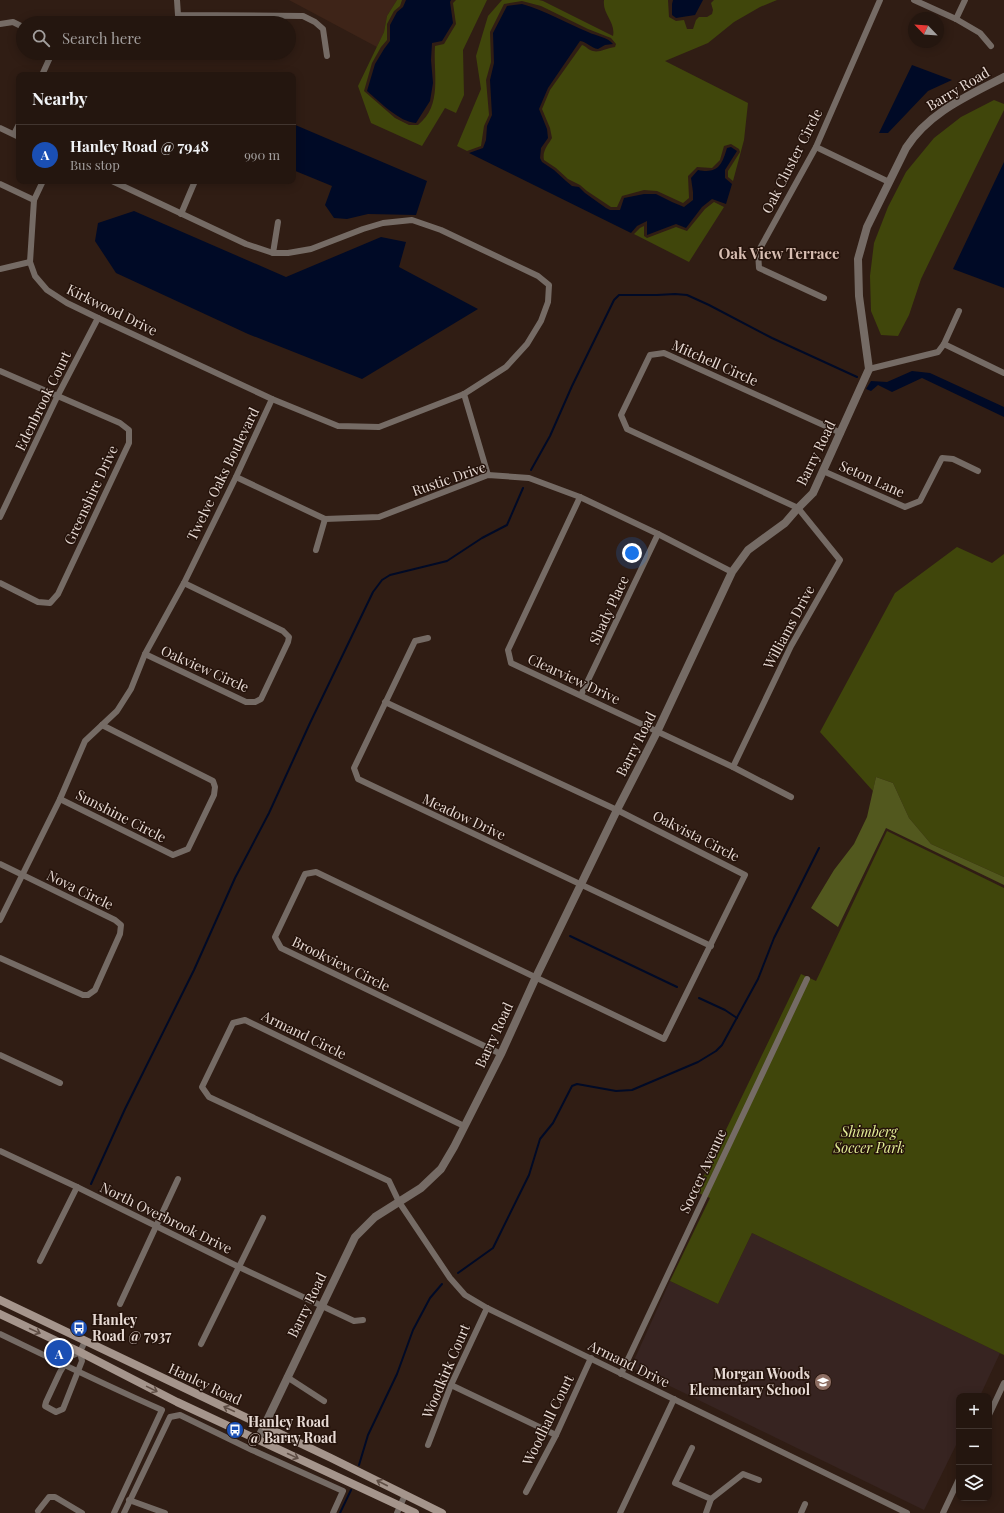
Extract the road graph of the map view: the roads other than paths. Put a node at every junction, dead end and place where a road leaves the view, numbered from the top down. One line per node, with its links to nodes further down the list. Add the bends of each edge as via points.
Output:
1 (177, 0): 9 (street, via 178,15 303,16 324,29)
2 (880, 0): 15 (street, Oak Cluster Circle)
3 (914, 0): 5 (street)
4 (965, 0): 5 (street)
5 (956, 19): 8 (street, via 980,33)
6 (0, 24): 7 (street)
7 (16, 24)
8 (991, 46)
9 (327, 56)
10 (49, 60): 11 (street)
11 (43, 72)
12 (1004, 76): 16 (street, Barry Road, via 940,111 925,124 906,148)
13 (0, 128): 14 (street)
14 (16, 135)
15 (816, 147): 16 (street); 27 (street, Oak Cluster Circle, via 758,252 759,268)
16 (889, 182): 31 (street, Barry Road, via 867,227 858,259 859,296)
17 (0, 184): 21 (street)
18 (42, 184): 21 (street, Kirkwood Drive)
19 (118, 184): 22 (street, Twelve Oaks Boulevard)
20 (194, 184): 22 (street)
21 (34, 200): 25 (street, Kirkwood Drive)
22 (180, 214): 24 (street, Twelve Oaks Boulevard, via 246,244)
23 (278, 222): 24 (street)
24 (273, 253): 34 (street, Twelve Oaks Boulevard, via 311,249 363,228 412,220 441,230 538,276 549,285 548,302 541,321 527,344 506,367)
25 (30, 262): 26 (street); 29 (street, Kirkwood Drive, via 35,276 47,290)
26 (0, 269)
27 (824, 298)
28 (959, 311): 30 (street)
29 (98, 318): 35 (street, Edenbrook Court); 36 (street, Kirkwood Drive)
30 (944, 344): 31 (street, via 938,352); 33 (street)
31 (869, 369): 37 (street, Barry Road)
32 (0, 371): 35 (street, Greenshire Drive)
33 (1004, 373)
34 (464, 394): 36 (street, Twelve Oaks Boulevard, via 379,427 338,426); 40 (street)
35 (58, 395): 44 (street, Edenbrook Court); 49 (street, Greenshire Drive, via 120,423 129,430 129,443 58,594 50,603 38,602)
36 (272, 399): 41 (street, Twelve Oaks Boulevard)
37 (841, 432): 39 (street, Barry Road); 43 (street, Mitchell Circle, via 664,353 650,355 621,415 627,429)
38 (978, 470): 39 (street, Seton Lane, via 953,459 942,458 920,501 905,507)
39 (823, 471): 43 (street, Barry Road, via 813,493)
40 (488, 475): 42 (street, Rustic Drive, via 529,478); 45 (street, Rustic Drive, via 379,517)
41 (236, 477): 45 (street, Rustic Drive); 50 (street, Twelve Oaks Boulevard)
42 (580, 497): 46 (street, Rustic Drive); 53 (street, Clearview Drive, via 508,650 510,663)
43 (798, 508): 48 (street, Barry Road, via 785,522 748,550); 57 (street, Williams Drive, via 840,560 791,646)
44 (0, 517)
45 (325, 519): 47 (street)
46 (658, 534): 48 (street, Rustic Drive); 53 (street, Shady Place)
47 (316, 550)
48 (732, 572): 56 (street, Barry Road)
49 (0, 583)
50 (184, 583): 52 (street, Twelve Oaks Boulevard); 52 (street, Oakview Circle, via 283,631 289,637 261,700 246,702)
51 (428, 638): 54 (street, Meadow Drive, via 415,641)
52 (145, 654): 55 (street, Twelve Oaks Boulevard, via 131,689 117,711)
53 (582, 695): 56 (street, Clearview Drive)
54 (385, 702): 60 (street, Oakvista Circle); 63 (street, Meadow Drive, via 354,768 358,779)
55 (102, 725): 58 (street, Twelve Oaks Boulevard, via 85,742); 58 (street, Sunshine Circle, via 213,781 214,795 188,849 173,855)
56 (657, 732): 57 (street, Clearview Drive); 60 (street, Barry Road)
57 (733, 767): 59 (street, Clearview Drive)
58 (60, 798): 62 (street, Twelve Oaks Boulevard)
59 (791, 798)
60 (617, 810): 63 (street, Barry Road); 65 (street, Oakvista Circle, via 745,875)
61 (0, 864): 62 (street)
62 (23, 875): 64 (street, Twelve Oaks Boulevard); 66 (street, Nova Circle, via 115,920 121,924 120,934 95,990 88,994 83,995)
63 (580, 885): 65 (street, Meadow Drive); 67 (street, Barry Road)
64 (0, 920)
65 (711, 946): 67 (street, Oakvista Circle, via 664,1039)
66 (0, 958)
67 (536, 977): 69 (street, Barry Road); 69 (street, Brookview Circle, via 316,872 305,874 275,937 281,948)
68 (807, 979): 94 (street, Soccer Avenue)
69 (501, 1054): 72 (street, Barry Road)
70 (0, 1055): 71 (street)
71 (60, 1083)
72 (464, 1126): 76 (street, Barry Road, via 441,1168 421,1188); 76 (street, Armand Circle, via 245,1020 233,1023 202,1087 209,1097 389,1181)
73 (0, 1151): 75 (street, North Overbrook Drive)
74 (178, 1179): 78 (street)
75 (77, 1187): 78 (street, North Overbrook Drive); 79 (street)
76 (399, 1202): 83 (street, Barry Road, via 375,1218 355,1237); 84 (street, Armand Drive, via 450,1278 465,1294)
77 (263, 1218): 80 (street)
78 (156, 1226): 80 (street, North Overbrook Drive); 82 (street)
79 (40, 1261)
80 (239, 1267): 83 (street, North Overbrook Drive); 89 (street)
81 (0, 1300): 88 (main road, Hanley Road)
82 (120, 1304)
83 (322, 1306): 86 (street, North Overbrook Drive, via 354,1321); 95 (street, Barry Road)
84 (487, 1308): 91 (street, Armand Drive); 97 (street, Woodkirk Court)
85 (0, 1314): 90 (main road, Hanley Road, one-way to 90)
86 (362, 1320)
87 (0, 1334): 92 (street)
88 (85, 1341): 90 (street); 101 (main road, Hanley Road, one-way to 88)
89 (201, 1344)
90 (80, 1352): 92 (street, via 69,1357); 93 (street, via 82,1361); 103 (main road, Hanley Road, one-way to 103)
91 (590, 1358): 94 (street, Armand Drive); 102 (street, Woodhall Court)
92 (64, 1365): 93 (street); 93 (street, via 46,1402 47,1408 56,1412 63,1409)
93 (79, 1372): 117 (street, via 162,1410)
94 (621, 1374): 98 (street, Armand Drive)
95 (287, 1377): 99 (street); 101 (street, Barry Road)
96 (1004, 1383): 100 (street)
97 (451, 1385): 102 (street); 104 (street, Woodkirk Court)
98 (674, 1399): 123 (street); 126 (street, Armand Drive)
99 (324, 1401)
100 (992, 1409)
101 (264, 1426): 103 (street, Barry Road); 110 (main road, Hanley Road, one-way to 101)
102 (556, 1435): 109 (street, Woodhall Court)
103 (258, 1439): 106 (street); 114 (main road, Hanley Road, one-way to 114)
104 (428, 1445)
105 (692, 1448): 111 (street, via 675,1483)
106 (252, 1450): 112 (street, via 180,1415 170,1417); 120 (street, via 343,1491)
107 (759, 1480): 111 (street, via 743,1474)
108 (956, 1485): 127 (street)
109 (526, 1492)
110 (405, 1495): 114 (street); 122 (main road, Hanley Road)
111 (711, 1499): 124 (street)
112 (129, 1500): 118 (street); 119 (street)
113 (805, 1504): 125 (street)
114 (398, 1509): 121 (main road, Hanley Road)
115 (38, 1511): 116 (street, via 49,1497 55,1497)
116 (82, 1513)
117 (114, 1513)
118 (124, 1513)
119 (165, 1513)
120 (334, 1513)
121 (415, 1513)
122 (442, 1513)
123 (620, 1513)
124 (706, 1513)
125 (800, 1513)
126 (908, 1513)
127 (943, 1513)

